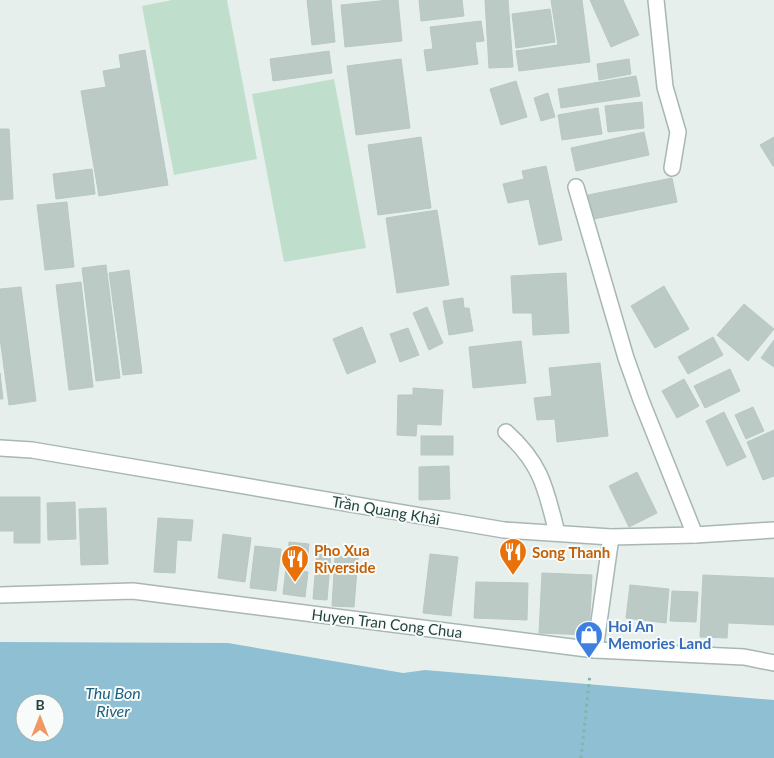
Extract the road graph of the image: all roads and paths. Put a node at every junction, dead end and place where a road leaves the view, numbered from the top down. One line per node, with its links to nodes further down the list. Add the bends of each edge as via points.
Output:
1 (656, 0): 2 (street, via 665,87 678,132)
2 (672, 168)
3 (576, 187): 8 (street, via 632,375)
4 (506, 432): 7 (street, via 538,471 548,494)
5 (0, 448): 7 (street, Trần Quang Khải, via 32,450 504,530)
6 (774, 530): 8 (street, Trần Quang Khải)
7 (557, 533): 9 (street, Trần Quang Khải)
8 (695, 535): 9 (street, Trần Quang Khải)
9 (611, 537): 11 (street)
10 (0, 595): 11 (street, Huyen Tran Cong Chua, via 132,591)
11 (595, 650): 12 (street, Huyen Tran Cong Chua, via 744,657)
12 (774, 663)
13 (590, 675): 14 (path)
14 (581, 758)

